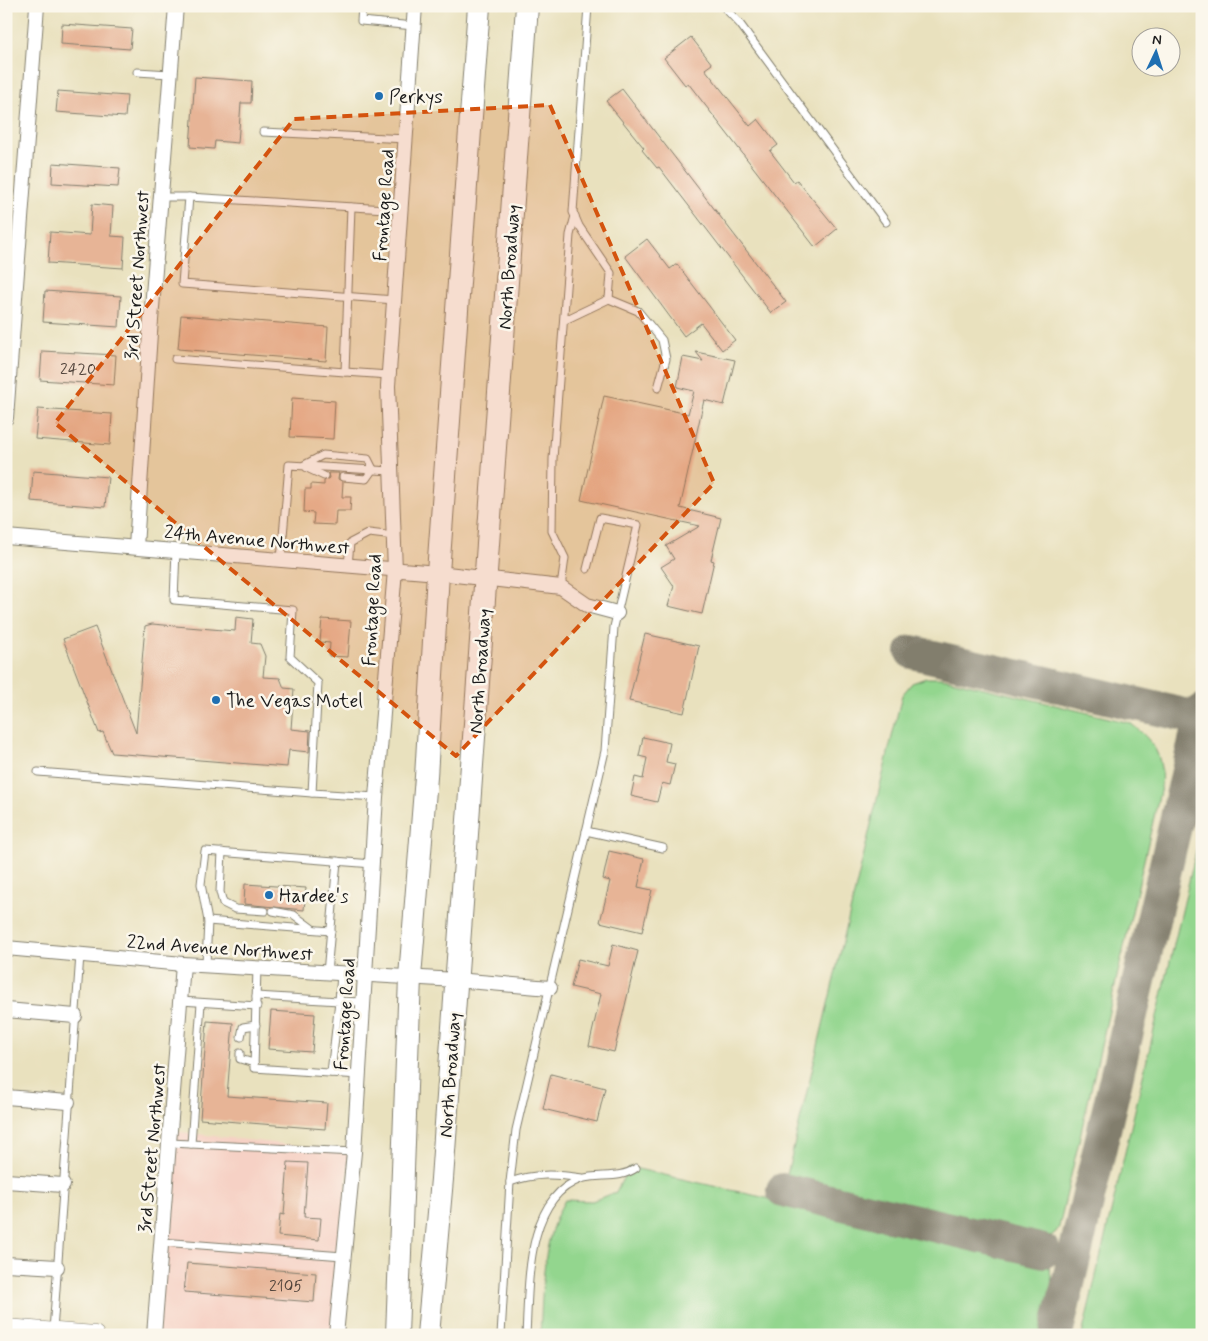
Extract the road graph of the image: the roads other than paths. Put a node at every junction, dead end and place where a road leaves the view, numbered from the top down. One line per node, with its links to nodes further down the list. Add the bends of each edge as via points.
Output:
1 (37, 6): 27 (street)
2 (176, 6): 11 (street, 3rd Street Northwest)
3 (362, 6): 9 (lane, via 361,21)
4 (415, 6): 9 (street, Frontage Road)
5 (479, 6): 43 (main road, North Broadway)
6 (527, 6): 44 (main road, North Broadway)
7 (588, 6): 18 (lane, via 572,196)
8 (723, 6): 19 (lane, via 740,24)
9 (414, 26): 13 (street, Frontage Road)
10 (137, 72): 11 (lane)
11 (170, 74): 14 (street, 3rd Street Northwest)
12 (263, 132): 13 (lane)
13 (407, 140): 17 (street, Frontage Road)
14 (161, 197): 15 (lane); 37 (street, 3rd Street Northwest)
15 (188, 197): 16 (lane); 20 (lane, via 182,284)
16 (351, 207): 17 (lane); 20 (lane)
17 (402, 210): 22 (street, Frontage Road)
18 (575, 216): 21 (lane, via 611,273); 23 (lane, via 570,235)
19 (886, 222)
20 (348, 297): 22 (lane); 25 (lane)
21 (609, 299): 23 (lane); 28 (lane, via 638,311 662,340 666,359)
22 (396, 300): 26 (street, Frontage Road)
23 (565, 320): 45 (lane, via 553,459 552,532 566,558)
24 (175, 359): 25 (lane)
25 (345, 372): 26 (lane)
26 (389, 375): 32 (street, Frontage Road)
27 (8, 376): 29 (street)
28 (658, 388)
29 (6, 418)
30 (302, 466): 31 (lane); 31 (lane, via 322,455 368,459); 33 (lane); 39 (lane, via 289,465)
31 (373, 469): 32 (lane); 34 (lane, via 366,479)
32 (391, 471): 35 (street, Frontage Road)
33 (324, 476)
34 (343, 477)
35 (394, 536): 40 (lane, via 369,533 350,543); 42 (street, Frontage Road)
36 (6, 537): 37 (street, 24th Avenue Northwest)
37 (136, 547): 38 (street, 24th Avenue Northwest)
38 (176, 550): 39 (street, 24th Avenue Northwest); 48 (lane, via 174,600 293,610 290,657 318,683)
39 (281, 560): 40 (street, 24th Avenue Northwest)
40 (348, 566): 42 (street, 24th Avenue Northwest)
41 (588, 569): 46 (lane, via 600,518 638,525)
42 (395, 570): 43 (street, 24th Avenue Northwest); 49 (street, Frontage Road)
43 (438, 573): 44 (street, 24th Avenue Northwest); 66 (main road, North Broadway)
44 (485, 578): 45 (street, 24th Avenue Northwest); 67 (main road, North Broadway)
45 (561, 587): 46 (street, 24th Avenue Northwest, via 587,604)
46 (617, 613): 50 (lane, via 605,751)
47 (38, 772): 48 (lane)
48 (312, 792): 49 (lane)
49 (376, 797): 54 (street, Frontage Road)
50 (586, 831): 51 (lane); 68 (lane)
51 (663, 848)
52 (222, 852): 53 (lane); 55 (lane, via 205,851 201,890); 56 (lane, via 220,892 223,903 236,909 294,915)
53 (337, 861): 54 (lane); 57 (lane)
54 (372, 864): 65 (street, Frontage Road)
55 (208, 922): 56 (lane); 61 (lane)
56 (314, 930): 57 (lane)
57 (331, 931): 63 (lane)
58 (6, 948): 59 (street, 22nd Avenue Northwest)
59 (80, 955): 60 (street, 22nd Avenue Northwest); 76 (lane)
60 (183, 964): 61 (street, 22nd Avenue Northwest); 70 (street, 3rd Street Northwest)
61 (206, 964): 62 (street, 22nd Avenue Northwest)
62 (257, 968): 63 (street, 22nd Avenue Northwest); 69 (lane)
63 (327, 973): 64 (street, 22nd Avenue Northwest)
64 (342, 974): 65 (street, 22nd Avenue Northwest); 71 (lane)
65 (365, 975): 66 (street, 22nd Avenue Northwest); 72 (street, Frontage Road)
66 (410, 977): 67 (street, 22nd Avenue Northwest); 102 (main road, North Broadway)
67 (456, 980): 68 (street, 22nd Avenue Northwest); 103 (main road, North Broadway)
68 (550, 988): 91 (lane, via 516,1130)
69 (256, 996): 71 (lane); 74 (lane)
70 (181, 1001): 73 (lane); 85 (street, 3rd Street Northwest)
71 (338, 1001): 72 (lane); 81 (lane)
72 (364, 1002): 82 (street, Frontage Road)
73 (201, 1003): 74 (lane); 86 (lane)
74 (257, 1006): 77 (lane)
75 (6, 1010): 76 (street)
76 (76, 1016): 84 (lane)
77 (256, 1025): 78 (lane, via 243,1027); 80 (lane)
78 (241, 1037)
79 (240, 1053): 80 (lane, via 240,1058)
80 (254, 1063): 81 (lane, via 254,1068)
81 (331, 1073): 82 (lane)
82 (359, 1075): 87 (street, Frontage Road)
83 (6, 1097): 84 (street)
84 (68, 1102): 92 (lane)
85 (170, 1143): 86 (lane); 93 (street, 3rd Street Northwest)
86 (190, 1144): 87 (lane)
87 (354, 1152): 94 (street, Frontage Road)
88 (636, 1168): 89 (lane, via 618,1176)
89 (582, 1178): 91 (lane, via 551,1173 528,1175); 105 (lane, via 564,1187 552,1199 542,1218 530,1268)
90 (6, 1180): 92 (street)
91 (510, 1182): 104 (lane)
92 (63, 1185): 96 (lane)
93 (162, 1242): 94 (lane); 100 (street, 3rd Street Northwest)
94 (343, 1256): 101 (street, Frontage Road)
95 (6, 1264): 96 (street)
96 (57, 1267): 98 (lane)
97 (6, 1328): 98 (street)
98 (49, 1332): 99 (street)
99 (95, 1335)
100 (154, 1335)
101 (336, 1335)
102 (397, 1335)
103 (428, 1335)
104 (502, 1335)
105 (526, 1335)

